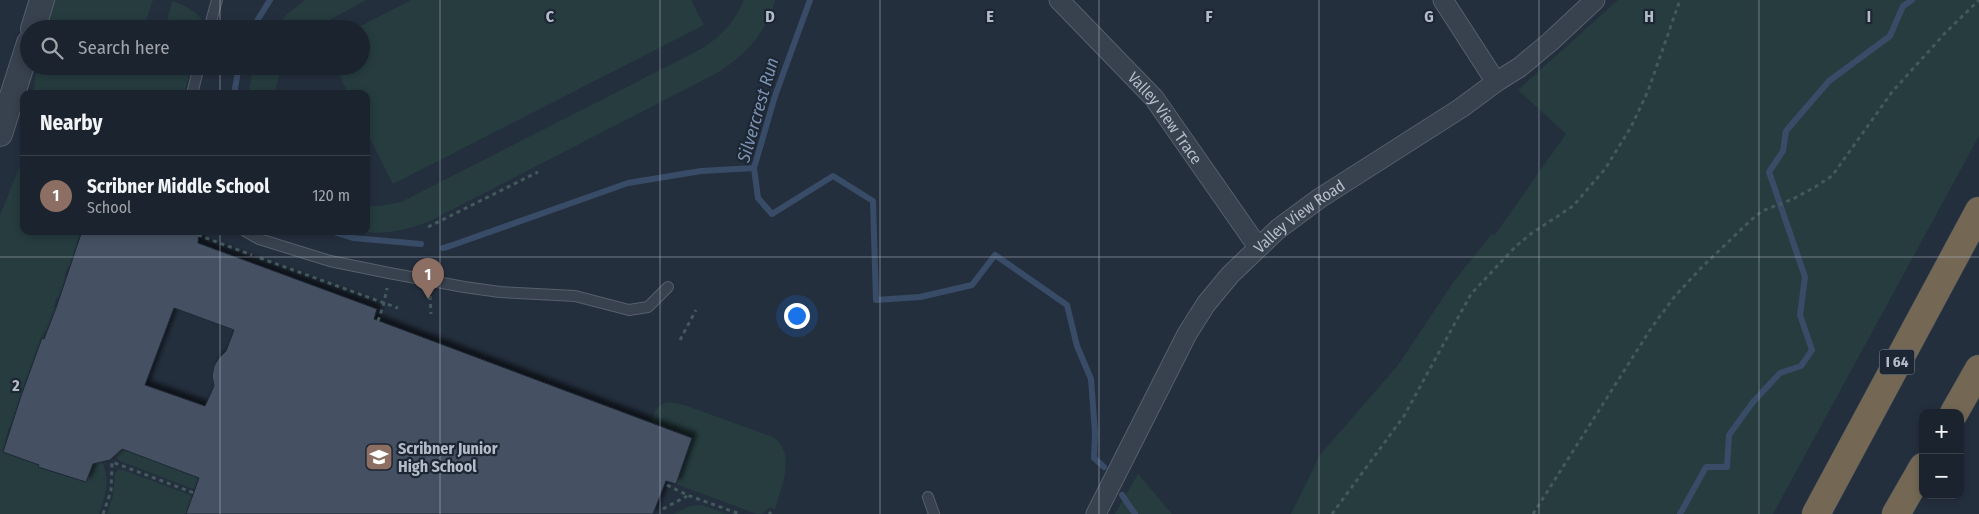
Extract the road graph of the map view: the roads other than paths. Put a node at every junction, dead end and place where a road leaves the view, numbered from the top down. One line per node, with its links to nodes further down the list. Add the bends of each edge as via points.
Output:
1 (42, 0): 6 (street)
2 (217, 0): 7 (lane)
3 (1059, 0): 15 (street, Valley View Trace, via 1154,98)
4 (1443, 0): 10 (street)
5 (1595, 0): 10 (street, Valley View Road, via 1520,67)
6 (36, 20)
7 (211, 20)
8 (20, 71): 12 (street)
9 (197, 75): 11 (lane)
10 (1496, 82): 15 (street, Valley View Road, via 1320,198)
11 (193, 90)
12 (0, 134)
13 (1979, 210): 23 (highway, I 64)
14 (252, 235): 16 (lane, via 330,261 464,288 575,296 629,310 648,307)
15 (1258, 247): 22 (street, Valley View Road, via 1212,297 1187,334)
16 (668, 287)
17 (1979, 369): 18 (highway)
18 (1956, 409)
19 (1919, 475): 24 (highway)
20 (928, 497): 21 (lane)
21 (934, 514)
22 (1096, 514)
23 (1816, 514)
24 (1896, 514)

